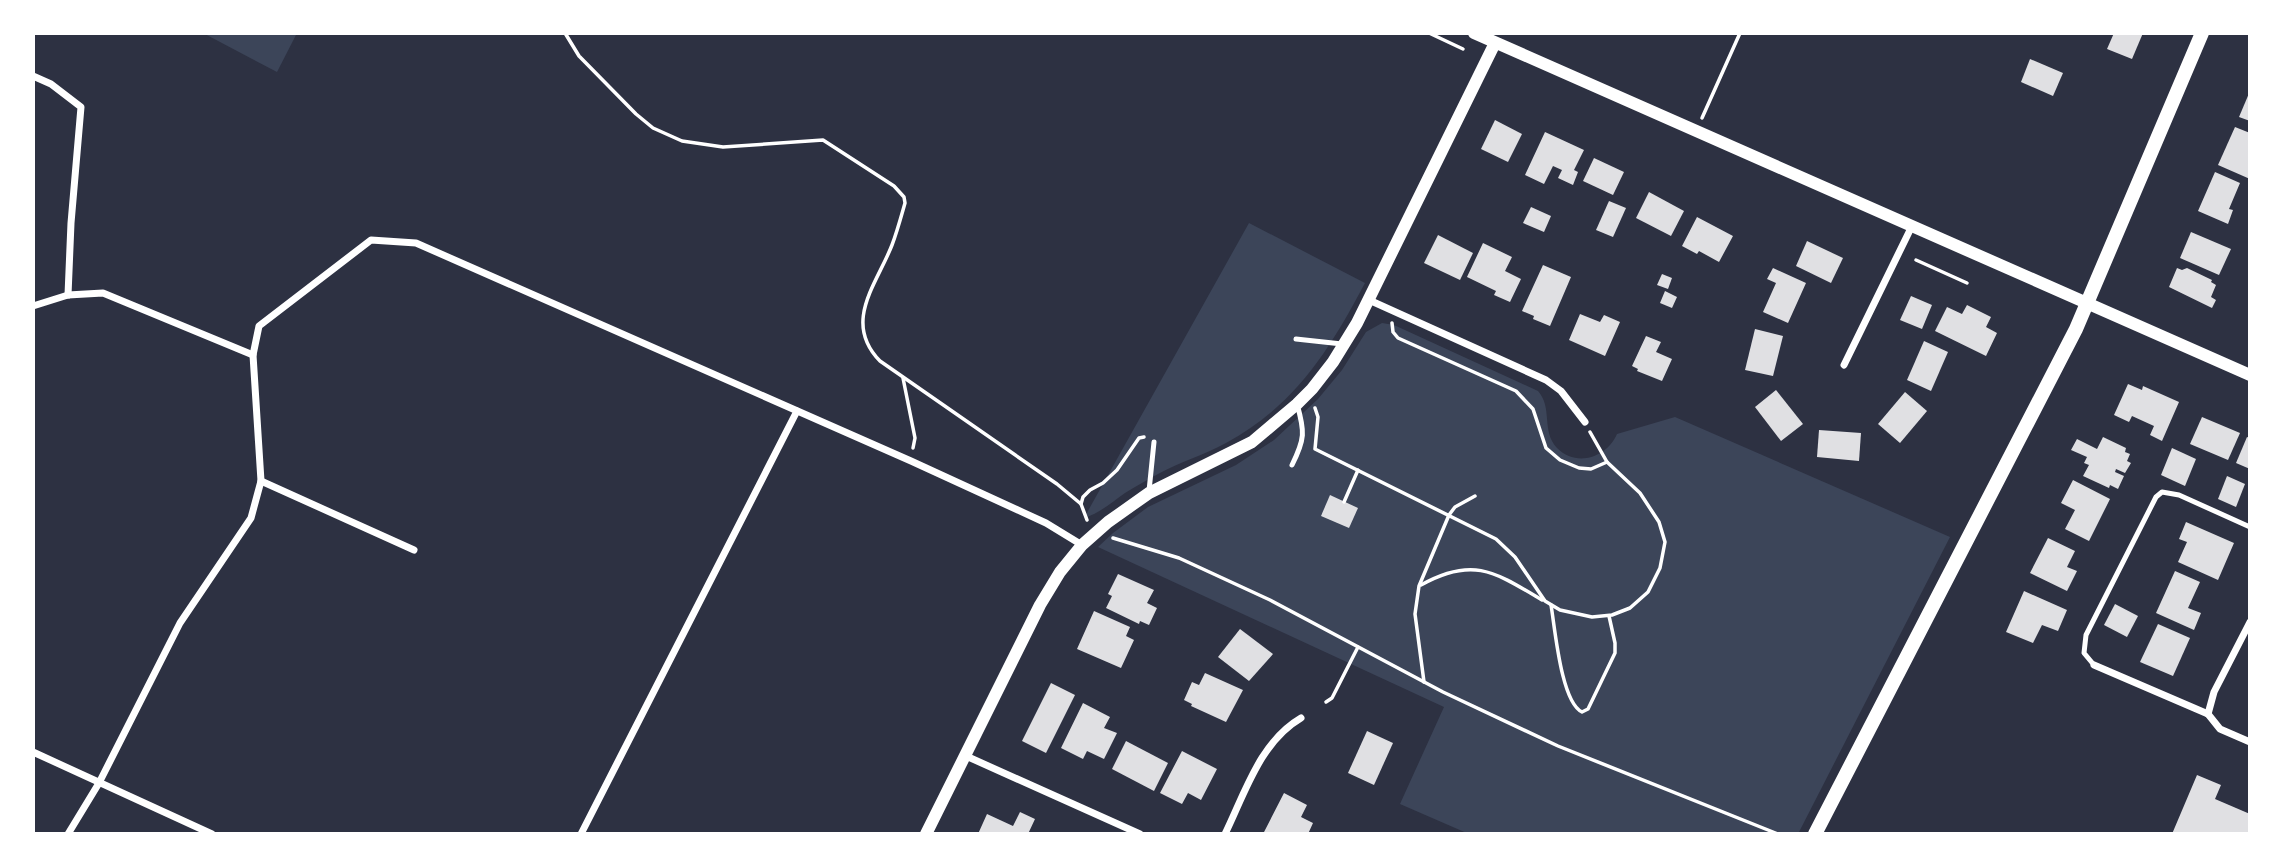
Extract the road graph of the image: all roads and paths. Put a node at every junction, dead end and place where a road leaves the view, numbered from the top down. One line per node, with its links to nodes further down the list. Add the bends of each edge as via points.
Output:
1 (565, 33): 22 (path, via 579,56 653,128 682,141 723,147 823,140 894,186 905,203 892,246 866,296 863,314 870,352)
2 (1429, 33): 7 (path)
3 (1474, 33): 6 (street)
4 (1740, 33): 9 (path)
5 (2202, 33): 15 (main road)
6 (1495, 43): 10 (street); 14 (street)
7 (1463, 49)
8 (33, 76): 13 (street, via 81,107)
9 (1701, 120)
10 (1911, 228): 15 (street); 21 (street)
11 (1916, 260): 12 (path)
12 (1968, 283)
13 (68, 295): 16 (street); 20 (street, via 103,293)
14 (1369, 300): 19 (street); 27 (street, via 1546,380 1561,391)
15 (2086, 303): 23 (street); 66 (main road)
16 (33, 306)
17 (1391, 326): 30 (path, via 1398,338 1516,391 1533,409 1546,448 1560,460 1591,469)
18 (1296, 339): 19 (lane)
19 (1345, 344): 24 (street)
20 (253, 355): 26 (street, via 259,326 372,240 416,243); 33 (street)
21 (1843, 365)
22 (902, 376): 29 (path); 37 (path)
23 (2250, 376)
24 (1297, 404): 31 (lane, via 1303,443); 34 (street, via 1252,442)
25 (1315, 407): 32 (path, via 1315,449)
26 (797, 411): 42 (street, via 1046,523); 61 (street)
27 (1585, 422): 30 (path)
28 (1153, 439): 34 (lane); 37 (path, via 1139,438 1117,470 1090,490)
29 (913, 448)
30 (1607, 462): 47 (path, via 1640,493 1659,522 1665,542 1660,568 1648,592 1630,608)
31 (1292, 465)
32 (1358, 470): 36 (path); 38 (path)
33 (261, 481): 43 (street); 58 (street, via 251,518 180,623)
34 (1149, 493): 42 (street)
35 (1475, 496): 38 (path)
36 (1344, 502)
37 (1081, 504): 39 (path)
38 (1449, 515): 44 (path); 45 (path, via 1496,539 1515,557)
39 (1085, 519)
40 (2250, 527): 50 (lane, via 2162,492 2086,635 2084,653)
41 (1112, 538): 49 (path, via 1179,558)
42 (1082, 545): 57 (street, via 1045,596)
43 (414, 550)
44 (1419, 586): 45 (path, via 1437,576 1471,568); 51 (path, via 1415,614)
45 (1545, 601): 46 (path)
46 (1551, 605): 47 (path, via 1592,617); 47 (path, via 1565,683 1570,700 1582,712 1588,709 1615,653)
47 (1609, 616)
48 (2250, 622): 53 (street, via 2214,692)
49 (1358, 646): 51 (path); 52 (path)
50 (2094, 665): 53 (street)
51 (1424, 682): 65 (path, via 1558,746)
52 (1326, 702)
53 (2208, 714): 55 (street, via 2220,729)
54 (1301, 718): 64 (street, via 1286,727 1265,753)
55 (2250, 742)
56 (33, 752): 58 (street)
57 (966, 756): 62 (street); 63 (street)
58 (99, 783): 59 (street); 60 (street)
59 (68, 834)
60 (212, 834)
61 (581, 834)
62 (926, 834)
63 (1140, 834)
64 (1225, 834)
65 (1778, 834)
66 (1815, 834)

